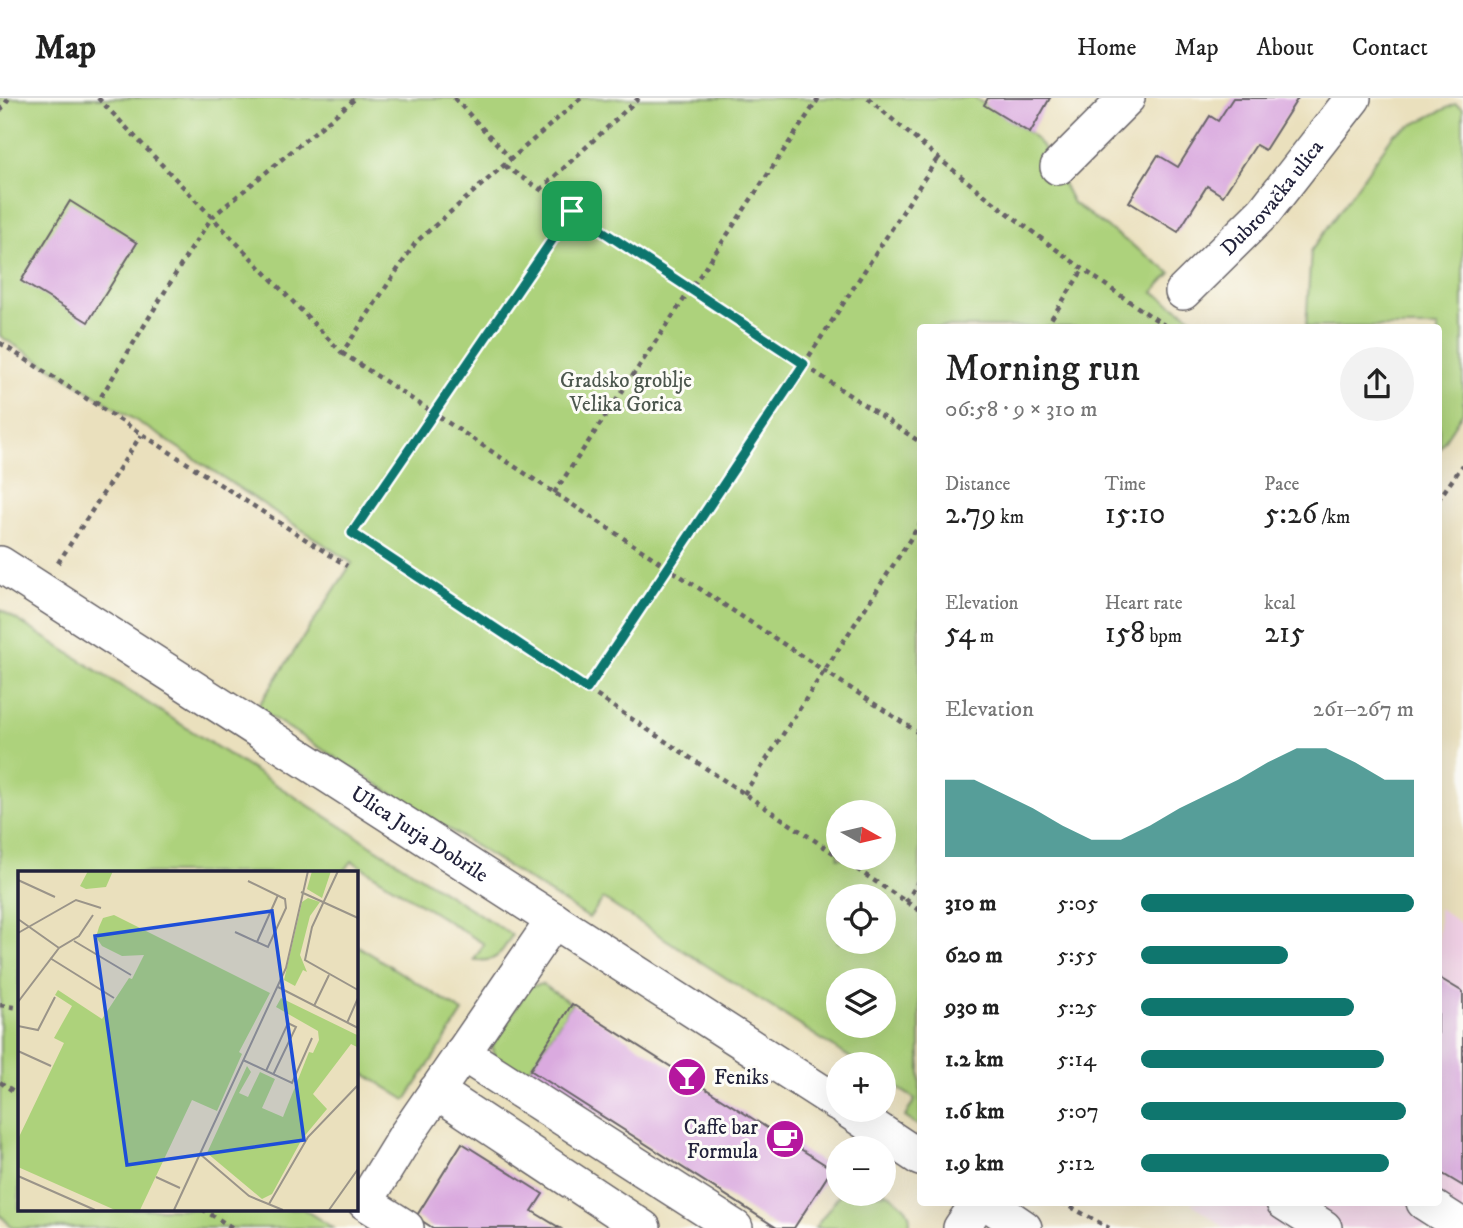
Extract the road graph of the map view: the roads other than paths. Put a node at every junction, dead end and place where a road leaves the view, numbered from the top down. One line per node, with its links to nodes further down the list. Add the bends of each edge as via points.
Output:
1 (1127, 98): 3 (street)
2 (1353, 98): 4 (street, Dubrovačka ulica, via 1264,212)
3 (1058, 167)
4 (1183, 292)
5 (1, 566): 6 (street, Ulica Jurja Dobrile)
6 (554, 920): 7 (street); 9 (street, Ulica Jurja Dobrile)
7 (462, 1054): 8 (street); 19 (street)
8 (436, 1091): 17 (street, via 365,1202); 18 (street)
9 (826, 1095)
10 (866, 1122): 11 (street)
11 (917, 1156)
12 (976, 1206): 20 (street)
13 (992, 1206): 21 (street)
14 (1289, 1206): 22 (street)
15 (1429, 1206): 16 (street)
16 (1463, 1227)
17 (406, 1228)
18 (643, 1228)
19 (735, 1228)
20 (961, 1228)
21 (1024, 1228)
22 (1324, 1228)

